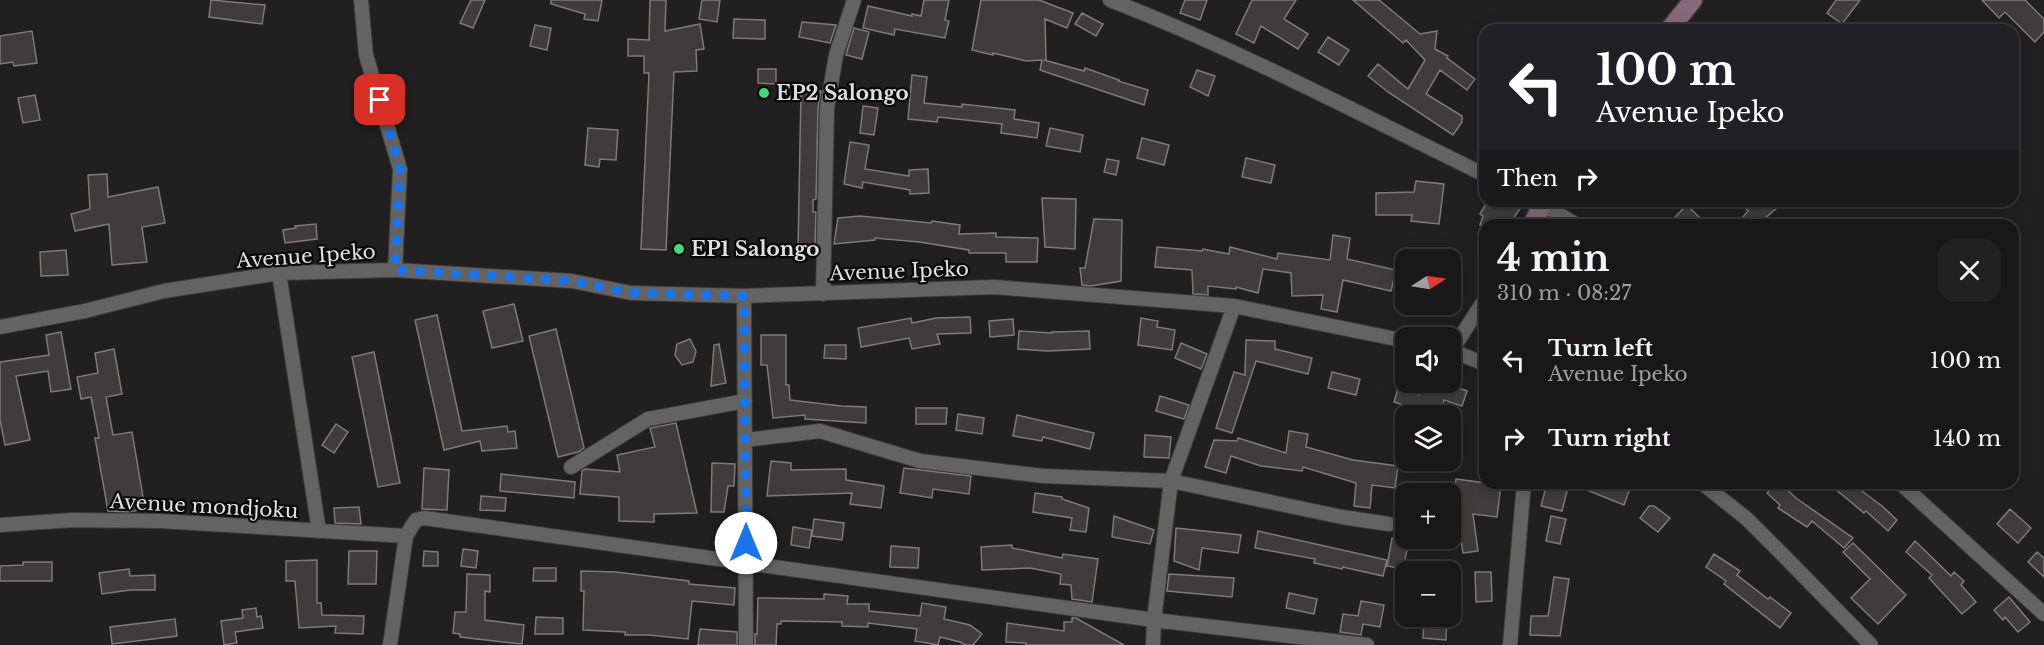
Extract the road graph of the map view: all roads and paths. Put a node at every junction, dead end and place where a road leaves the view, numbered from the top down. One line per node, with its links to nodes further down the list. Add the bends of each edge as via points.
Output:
1 (361, 0): 9 (street, via 366,55 400,169)
2 (854, 0): 11 (street, via 836,55 827,108)
3 (1110, 0): 6 (street, via 1173,25)
4 (1693, 0): 5 (street)
5 (1674, 24)
6 (1479, 172)
7 (1549, 207): 8 (street)
8 (1568, 219)
9 (395, 270): 10 (street, Avenue Ipeko); 12 (street, Avenue Ipeko, via 572,281 631,293)
10 (279, 273): 15 (street, Avenue Ipeko, via 164,291); 29 (street)
11 (823, 294): 12 (street, Avenue Ipeko); 13 (street, Avenue Ipeko, via 994,286)
12 (744, 296): 20 (street)
13 (1234, 306): 17 (street, Avenue Ipeko); 23 (street)
14 (1479, 308): 16 (street)
15 (0, 327)
16 (1461, 335)
17 (1395, 339)
18 (1461, 354): 19 (street)
19 (1479, 362)
20 (745, 401): 21 (street); 22 (street, via 648,419)
21 (745, 440): 23 (street, via 820,431 920,460 1043,476); 31 (street)
22 (571, 467)
23 (1171, 481): 27 (street); 33 (street)
24 (1523, 489): 38 (street)
25 (1710, 489): 39 (street, via 1747,519)
26 (1907, 489): 32 (street)
27 (1389, 524)
28 (0, 525): 29 (street, Avenue mondjoku, via 72,520 160,521)
29 (319, 531): 30 (street, Avenue mondjoku)
30 (406, 536): 31 (street, via 416,520 424,518); 34 (street)
31 (746, 564): 33 (street); 35 (street)
32 (2044, 614)
33 (1154, 620): 36 (street); 37 (street)
34 (390, 645)
35 (746, 645)
36 (1153, 645)
37 (1366, 645)
38 (1510, 645)
39 (1871, 645)

